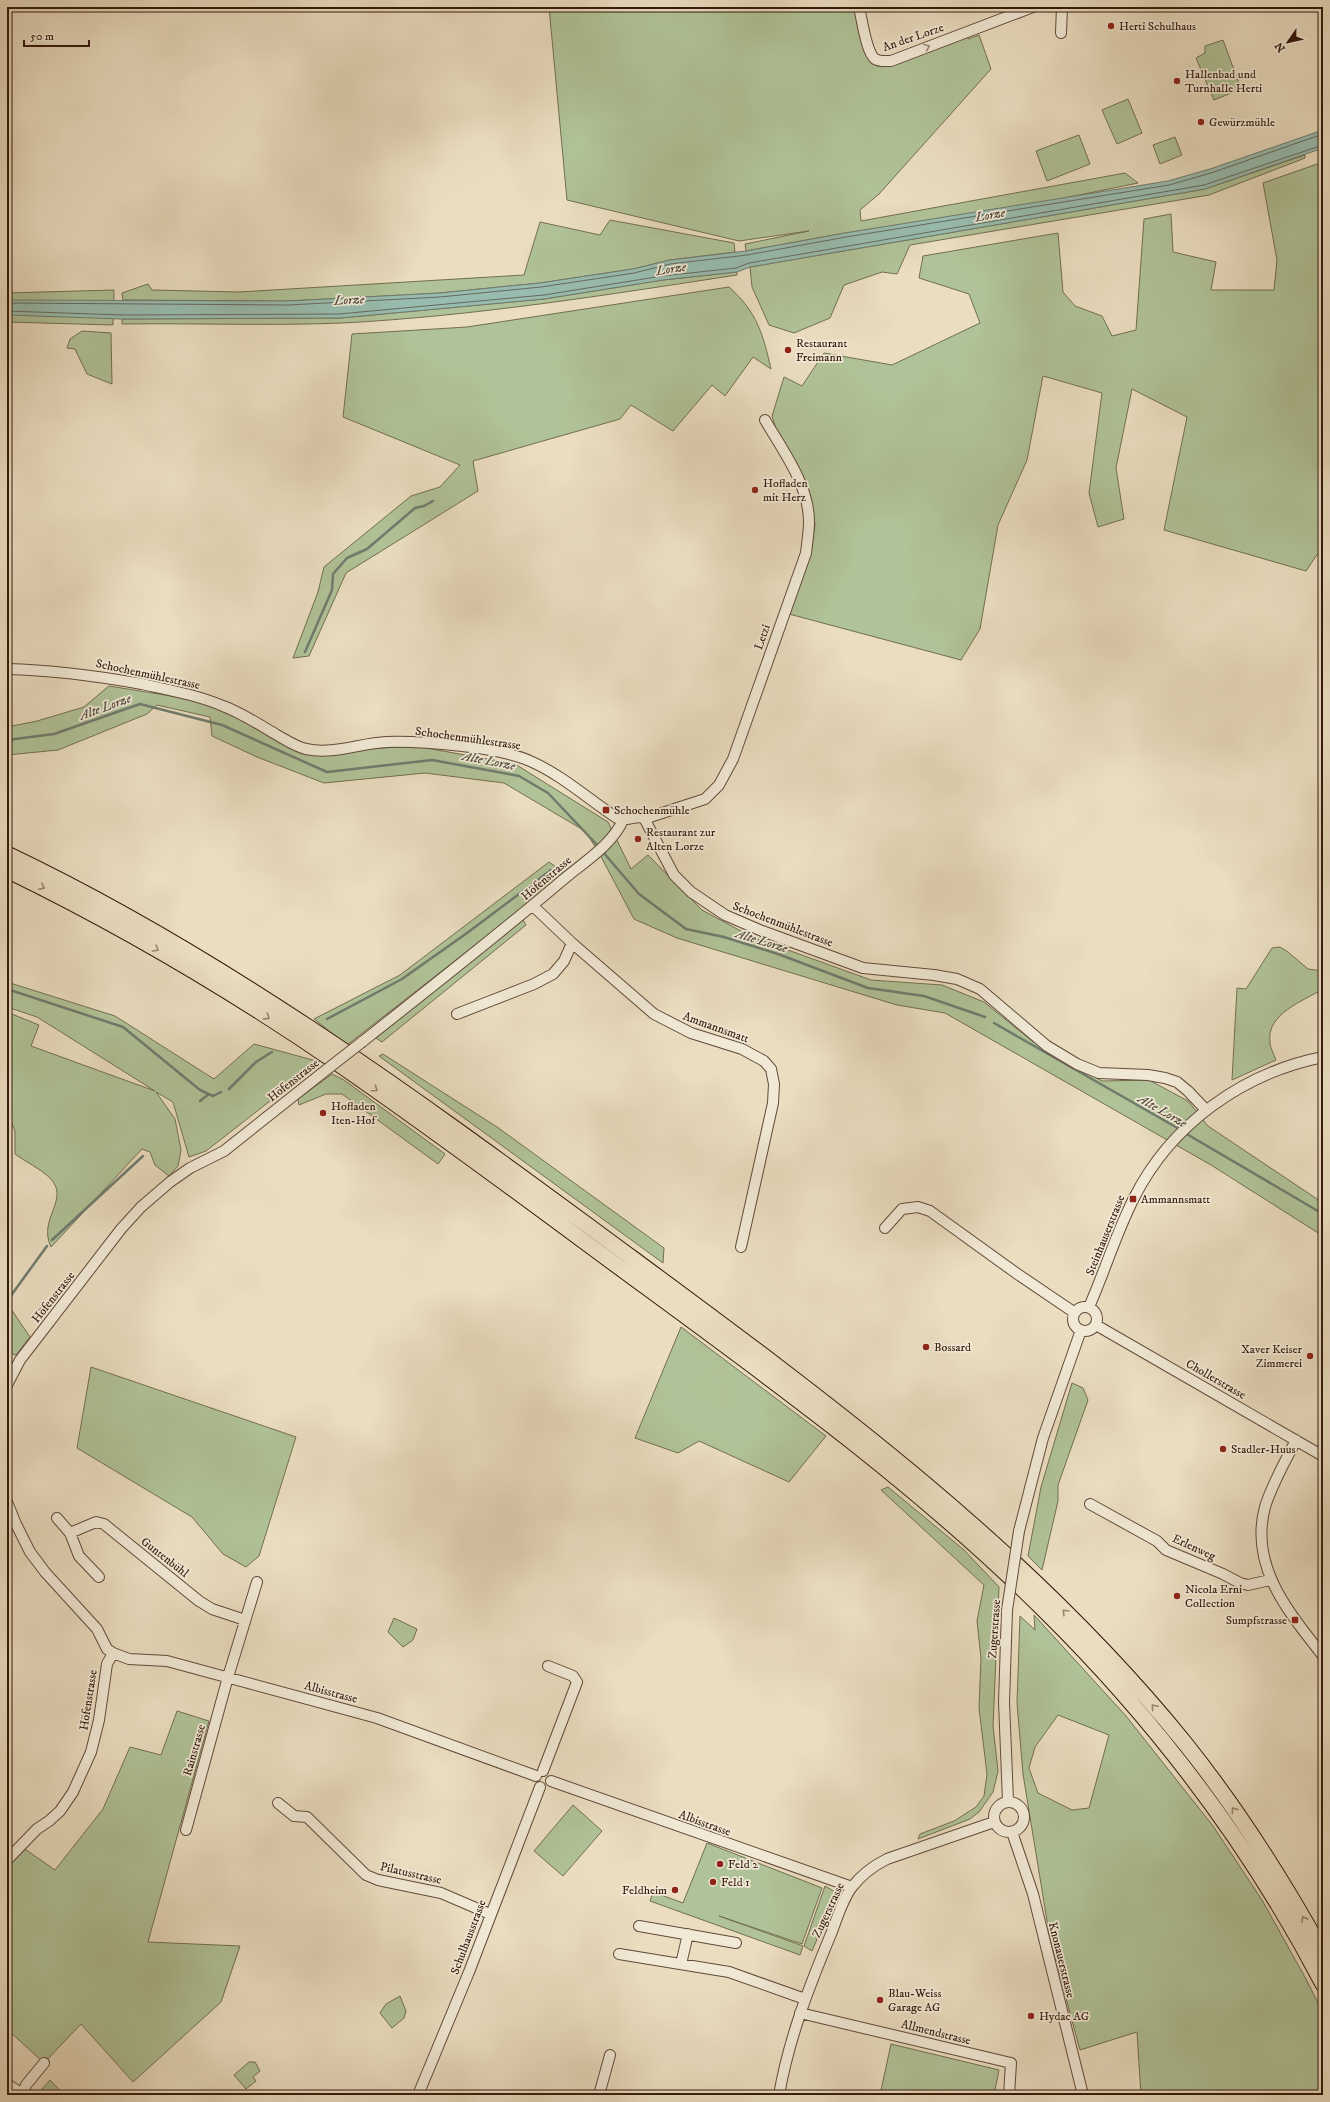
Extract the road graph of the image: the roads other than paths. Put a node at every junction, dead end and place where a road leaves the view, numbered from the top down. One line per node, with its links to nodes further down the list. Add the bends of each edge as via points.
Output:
1 (859, 7): 2 (street, An der Lorze, one-way to 2, via 870,53 883,62)
2 (1033, 7)
3 (1062, 7): 4 (street)
4 (1061, 33)
5 (765, 420): 8 (street, Letzi, via 806,497 809,522 806,553 733,759 719,785 705,799)
6 (7, 669): 7 (street, Schochenmühlestrasse, via 49,670 95,676 211,701 228,707 305,749 320,750 404,742 512,755 552,772)
7 (623, 820): 8 (street, via 638,817); 11 (street, Höfenstrasse, via 614,836)
8 (647, 820): 15 (street, Schochenmühlestrasse, via 674,875 691,892 725,915 863,968 957,979 980,989 1047,1046 1077,1064 1099,1073 1148,1075 1177,1082)
9 (7, 854): 51 (highway, one-way to 9, via 1285,1886 1241,1820 1164,1719 1062,1608 914,1474 818,1397 697,1306 340,1047 189,951 96,899)
10 (7, 870): 54 (highway, one-way to 54, via 105,920 185,966 330,1058 485,1168 749,1363 922,1499 1044,1610 1115,1684 1156,1732 1237,1840 1278,1904)
11 (533, 906): 12 (street, Ammannsmatt); 22 (street, Höfenstrasse, bridge, via 224,1151 190,1168 141,1207 121,1229 20,1360)
12 (572, 943): 13 (street, via 564,961 553,974); 17 (street, Ammannsmatt, via 654,1014 691,1033 742,1049 764,1061 771,1068 774,1084 772,1103)
13 (457, 1014)
14 (1323, 1057): 15 (street, Steinhauserstrasse, via 1302,1061 1265,1075)
15 (1206, 1110): 18 (street, Steinhauserstrasse, via 1163,1153 1149,1172 1134,1199)
16 (885, 1228): 19 (street, via 902,1209 918,1207 930,1211)
17 (741, 1247)
18 (1089, 1307): 19 (street, via 1081,1308); 20 (street, via 1097,1315)
19 (1075, 1313): 21 (street, via 1074,1323)
20 (1096, 1324): 21 (street, via 1089,1330); 23 (street, Chollerstrasse)
21 (1081, 1330): 40 (street, Zugerstrasse, bridge, via 1043,1438 1019,1531 1007,1610 1004,1702)
22 (7, 1385)
23 (1296, 1440): 24 (street, Chollerstrasse); 30 (street, via 1270,1492 1263,1519 1263,1551)
24 (1323, 1456)
25 (7, 1502): 33 (street, via 30,1552 97,1629 107,1649)
26 (1090, 1504): 30 (street, Erlenweg, via 1157,1541 1166,1550 1240,1583 1248,1585)
27 (58, 1518): 28 (street)
28 (70, 1533): 29 (street, via 79,1556); 32 (street, Guntenbühl, via 96,1522 104,1524 199,1601 212,1609)
29 (99, 1577)
30 (1270, 1580): 34 (street, via 1285,1606)
31 (257, 1582): 32 (street, Rainstrasse)
32 (245, 1620): 36 (street, Rainstrasse)
33 (113, 1653): 36 (street, Albisstrasse, via 129,1659 167,1662); 45 (street, Höfenstrasse, via 106,1664 99,1720 91,1752 73,1792 60,1811 49,1822 37,1828)
34 (1323, 1656)
35 (548, 1666): 37 (street, via 573,1676 577,1682)
36 (228, 1677): 37 (street, Albisstrasse, via 378,1718); 43 (street, Rainstrasse)
37 (540, 1773): 38 (street, via 550,1775); 39 (street, via 536,1783)
38 (551, 1781): 39 (street, via 547,1786); 46 (street, Albisstrasse)
39 (540, 1787): 47 (street, Schulhausstrasse)
40 (1008, 1801): 42 (street, via 996,1808); 44 (street, via 1018,1804 1024,1817 1020,1827)
41 (278, 1803): 47 (street, Pilatusstrasse, via 294,1816 307,1817 366,1875 378,1880 441,1893)
42 (994, 1822): 44 (street, via 1001,1830); 46 (street, Zugerstrasse, via 887,1859 874,1865)
43 (186, 1830)
44 (1012, 1832): 65 (street, Knonauerstrasse, via 1033,1894)
45 (7, 1860)
46 (852, 1887): 55 (street, Zugerstrasse)
47 (490, 1914): 61 (street, Schulhausstrasse)
48 (639, 1926): 49 (street)
49 (688, 1934): 50 (street); 53 (street)
50 (736, 1943)
51 (1323, 1953)
52 (619, 1954): 53 (street)
53 (681, 1964): 55 (street, via 729,1972)
54 (1323, 1984)
55 (804, 1999): 56 (street, Zugerstrasse)
56 (800, 2013): 63 (street, Zugerstrasse, via 785,2062); 64 (street, Allmendstrasse, via 1010,2063)
57 (610, 2055): 62 (street)
58 (44, 2063): 60 (street, via 26,2085)
59 (7, 2084): 60 (street)
60 (22, 2095)
61 (418, 2095)
62 (599, 2095)
63 (779, 2095)
64 (1009, 2095)
65 (1082, 2095)

